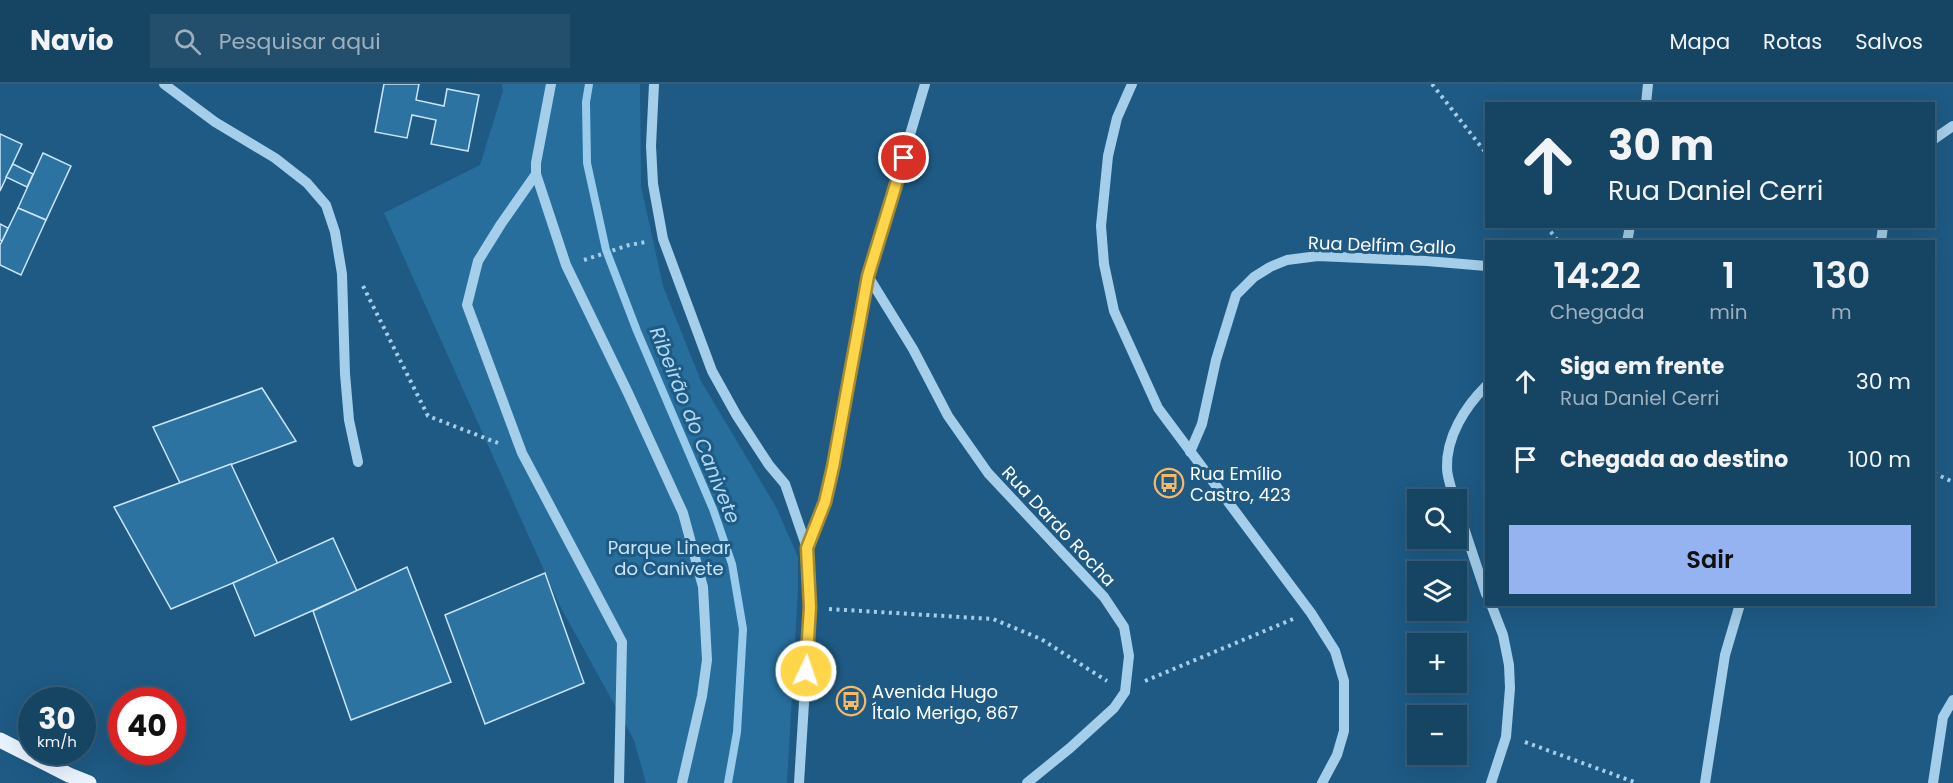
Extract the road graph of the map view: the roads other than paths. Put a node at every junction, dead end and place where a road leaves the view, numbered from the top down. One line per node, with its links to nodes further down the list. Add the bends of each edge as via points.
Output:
1 (164, 84): 15 (street, via 215,122 275,158 307,183 326,205 342,274 345,374)
2 (551, 84): 10 (street)
3 (654, 84): 18 (street, via 653,184 663,238 712,371 737,416 785,484)
4 (925, 84): 12 (street)
5 (1132, 84): 14 (street, via 1117,118 1108,156 1101,226 1104,264 1114,311 1140,370 1158,408)
6 (1648, 84): 7 (street)
7 (1646, 102)
8 (1953, 126): 9 (street)
9 (1935, 138)
10 (536, 174): 25 (street, via 478,261 467,305 522,453 622,642); 26 (street, via 566,265 683,513 703,587 707,660)
11 (1485, 267): 14 (street, Rua Delfim Gallo, via 1318,256 1287,260 1254,277 1236,295 1202,424)
12 (868, 276): 18 (street, via 831,476); 28 (street, Rua Dardo Rocha, via 948,416 988,473 1104,597 1124,627 1129,656 1125,692 1114,708)
13 (1485, 388): 16 (street, via 1464,411 1448,448 1446,470)
14 (1190, 452): 29 (street, via 1335,651 1344,681 1344,731)
15 (358, 462)
16 (1452, 489)
17 (1467, 536): 19 (street)
18 (807, 548): 27 (street, via 810,607)
19 (1485, 591)
20 (1492, 606): 30 (street, via 1503,635 1510,688 1506,737)
21 (1739, 606): 31 (street, via 1725,655)
22 (1953, 700): 32 (street, via 1944,717)
23 (0, 740): 24 (main road)
24 (89, 783)
25 (620, 783)
26 (682, 783)
27 (799, 783)
28 (1027, 783)
29 (1322, 783)
30 (1491, 783)
31 (1705, 783)
32 (1933, 783)

